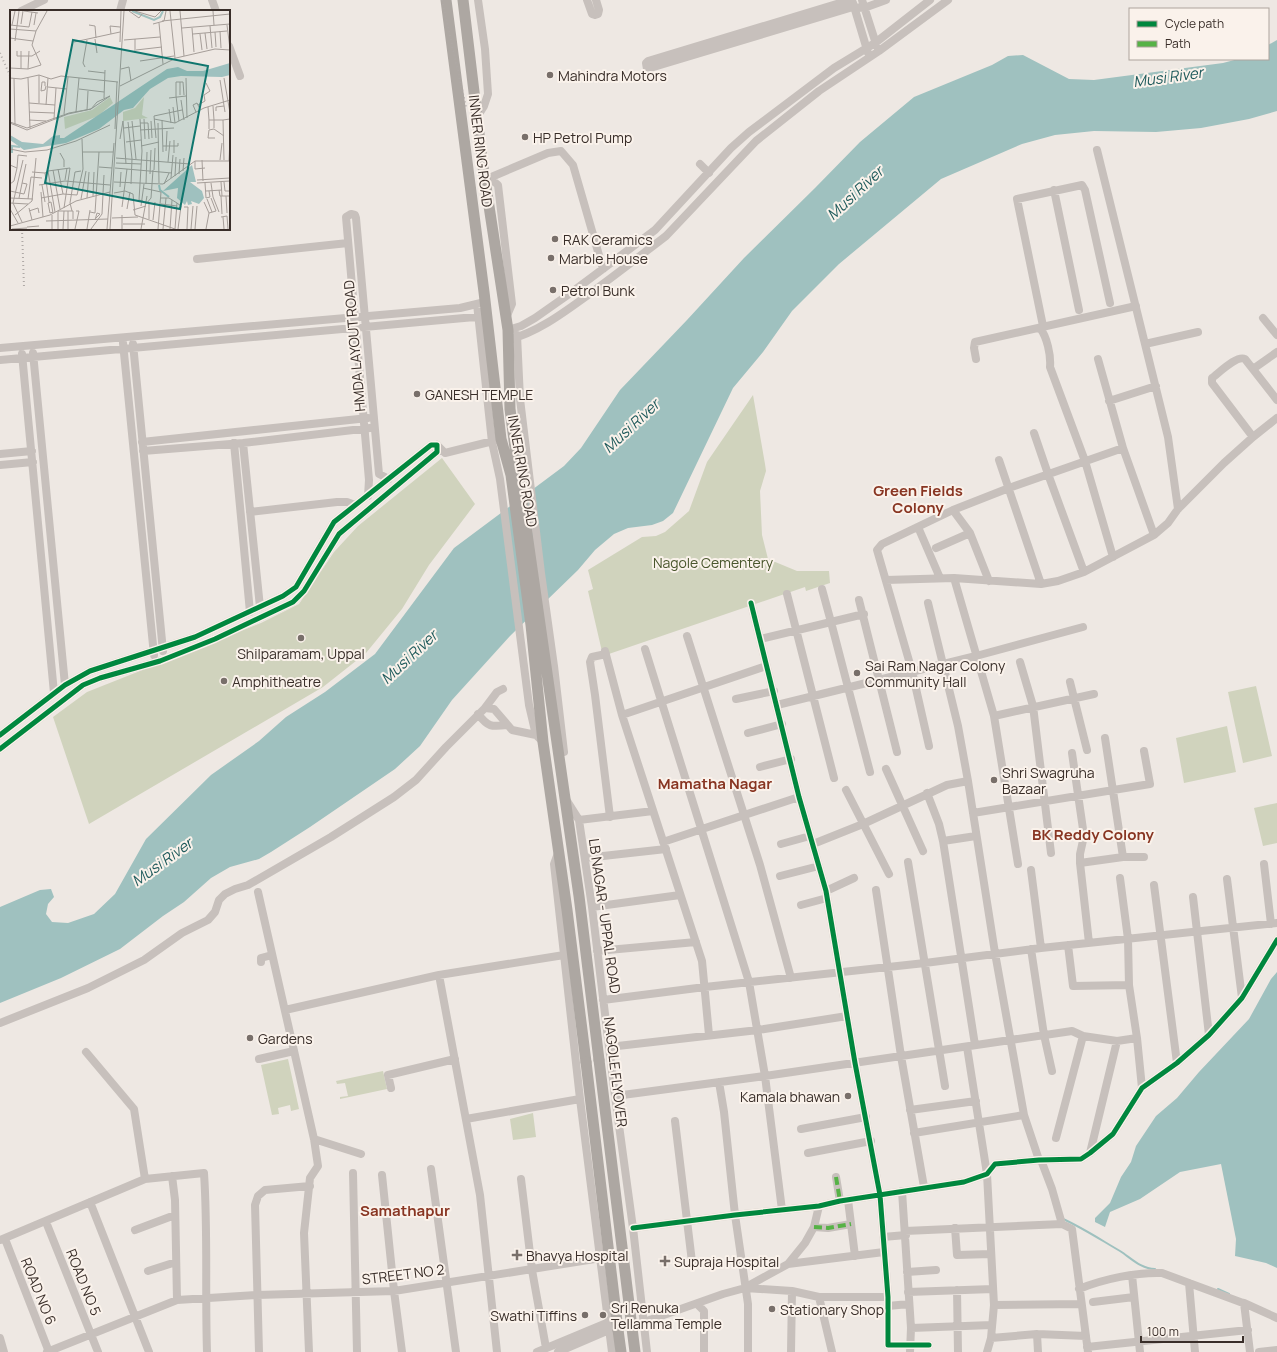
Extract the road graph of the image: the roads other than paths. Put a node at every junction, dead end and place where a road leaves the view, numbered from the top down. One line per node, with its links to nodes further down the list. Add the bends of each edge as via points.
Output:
1 (44, 0): 14 (street)
2 (123, 0): 15 (street)
3 (212, 0): 16 (street)
4 (446, 0): 33 (highway, INNER RING ROAD)
5 (462, 0): 23 (highway, INNER RING ROAD)
6 (478, 0): 23 (street, via 488,94)
7 (587, 0): 8 (street, via 592,14 595,15 599,10)
8 (596, 0)
9 (886, 0): 13 (street)
10 (930, 0): 17 (street)
11 (948, 0): 20 (street)
12 (852, 2): 12 (street, via 647,69 648,61); 13 (street); 18 (street)
13 (863, 4): 17 (street)
14 (23, 10)
15 (120, 10)
16 (216, 10)
17 (874, 43): 18 (street); 20 (street)
18 (866, 48): 21 (street); 26 (street, via 834,68 749,132)
19 (230, 49): 22 (street)
20 (879, 51): 21 (street)
21 (869, 58): 45 (street, via 819,91 756,141 666,236 539,328)
22 (240, 76)
23 (477, 117): 27 (highway, INNER RING ROAD)
24 (1097, 150): 35 (street)
25 (700, 164): 26 (street)
26 (709, 173): 32 (street, via 663,223)
27 (487, 175): 32 (street, via 548,153 561,152 574,164); 45 (highway, INNER RING ROAD, via 496,261 506,319)
28 (1054, 190): 34 (street, via 1082,185 1085,190); 36 (street); 43 (street, via 1017,199)
29 (358, 242): 30 (street); 30 (street, HMDA LAYOUT ROAD, via 355,215 351,214 346,217); 37 (street, HMDA LAYOUT ROAD)
30 (348, 243): 31 (street); 39 (street)
31 (197, 259)
32 (603, 269): 45 (street)
33 (481, 303): 37 (street, via 460,308); 38 (highway, INNER RING ROAD)
34 (1110, 303)
35 (1136, 306): 43 (street); 49 (street)
36 (1079, 310)
37 (365, 316): 39 (street); 42 (street, HMDA LAYOUT ROAD)
38 (482, 316): 42 (street); 73 (highway, INNER RING ROAD)
39 (355, 317): 41 (street); 47 (street)
40 (1264, 318): 46 (street)
41 (356, 327): 42 (street); 54 (street); 67 (street)
42 (366, 327): 65 (street, HMDA LAYOUT ROAD)
43 (1042, 327): 58 (street, via 975,342); 83 (street, via 1050,367)
44 (1198, 332): 49 (street)
45 (512, 334): 117 (highway, INNER RING ROAD, via 510,409); 168 (street, via 554,666 564,761)
46 (1277, 335)
47 (132, 337): 48 (street); 54 (street)
48 (123, 338): 51 (street); 53 (street)
49 (1146, 344): 62 (street)
50 (22, 346): 51 (street); 52 (street); 57 (street)
51 (33, 346): 56 (street)
52 (0, 348)
53 (124, 348): 54 (street); 56 (street); 125 (street)
54 (133, 348): 74 (street)
55 (1277, 352): 61 (street)
56 (33, 357): 57 (street); 135 (street)
57 (22, 358): 60 (street); 79 (street)
58 (976, 359)
59 (1098, 359): 64 (street)
60 (0, 360)
61 (1253, 369): 63 (street); 72 (street, via 1246,359 1241,357 1211,379)
62 (1156, 386): 64 (street); 91 (street, via 1168,437)
63 (1277, 400)
64 (1109, 401): 78 (street)
65 (374, 418): 67 (street); 68 (street, HMDA LAYOUT ROAD)
66 (1277, 418): 72 (street)
67 (364, 419): 69 (street); 70 (street)
68 (375, 428): 69 (street); 87 (street, HMDA LAYOUT ROAD, via 379,474)
69 (365, 429): 75 (street); 89 (street)
70 (249, 431): 74 (street); 75 (street)
71 (1034, 433): 86 (street)
72 (1253, 437): 91 (street)
73 (497, 440): 77 (street, via 445,453); 117 (highway, INNER RING ROAD, via 511,475); 156 (street, via 529,705)
74 (142, 442): 80 (street)
75 (247, 442): 76 (street); 93 (street)
76 (234, 443): 80 (street); 104 (street)
77 (437, 446): 87 (street, via 431,445); 97 (street, via 437,452)
78 (1123, 448): 83 (street); 98 (street)
79 (32, 451): 81 (street); 84 (street)
80 (143, 451): 123 (street)
81 (0, 454)
82 (999, 460): 88 (street)
83 (1085, 461): 86 (street); 100 (street)
84 (33, 462): 85 (street); 140 (street)
85 (0, 465)
86 (1048, 474): 88 (street); 101 (street)
87 (389, 479): 89 (street)
88 (1009, 488): 92 (street); 108 (street)
89 (368, 496): 90 (street)
90 (355, 505): 93 (street, via 338,502); 96 (street, via 334,522)
91 (1178, 509): 98 (street, via 1168,523)
92 (953, 510): 94 (street); 95 (street)
93 (250, 512): 105 (street)
94 (918, 527): 102 (street); 106 (street, via 882,544 877,550)
95 (970, 533): 99 (street); 107 (street)
96 (326, 534): 97 (street); 114 (street, via 296,587)
97 (339, 534): 127 (street, via 304,590 293,602 215,639)
98 (1154, 535): 100 (street)
99 (936, 548)
100 (1113, 557): 101 (street)
101 (1084, 572): 108 (street)
102 (940, 578): 103 (street); 106 (street)
103 (954, 578): 107 (street); 126 (street)
104 (247, 580): 105 (street); 115 (street)
105 (258, 580): 114 (street)
106 (886, 580): 132 (street)
107 (989, 581): 108 (street)
108 (1041, 584)
109 (822, 589): 118 (street)
110 (787, 594): 120 (street)
111 (860, 600): 116 (street)
112 (928, 602): 130 (street)
113 (751, 603): 122 (street)
114 (260, 607): 115 (street)
115 (250, 612): 123 (street)
116 (864, 614): 118 (street); 133 (street)
117 (536, 622): 156 (highway, INNER RING ROAD); 168 (highway, INNER RING ROAD)
118 (831, 622): 120 (street); 137 (street)
119 (1083, 627): 126 (street)
120 (797, 630): 122 (street); 142 (street)
121 (687, 636): 136 (street)
122 (760, 639): 131 (street)
123 (162, 647): 125 (street); 127 (street)
124 (645, 649): 145 (street)
125 (153, 651): 128 (street); 135 (street, via 90,671)
126 (976, 656): 130 (street); 151 (street)
127 (164, 659): 128 (street)
128 (154, 662): 159 (street, via 83,685)
129 (1020, 662): 147 (street)
130 (944, 664): 132 (street); 170 (street)
131 (766, 666): 136 (street); 139 (street)
132 (912, 671): 133 (street); 158 (street)
133 (879, 680): 137 (street); 162 (street)
134 (1070, 682): 144 (street)
135 (65, 685): 140 (street)
136 (704, 686): 145 (street); 182 (street)
137 (847, 688): 142 (street); 167 (street)
138 (503, 689): 148 (street, via 497,692)
139 (774, 691): 143 (street); 146 (street)
140 (54, 693): 155 (street)
141 (1094, 694): 144 (street)
142 (813, 696): 146 (street); 169 (street)
143 (736, 699)
144 (1074, 699): 147 (street); 160 (street)
145 (662, 701): 150 (street); 186 (street)
146 (777, 705): 152 (street)
147 (1034, 706): 151 (street); 177 (street)
148 (485, 708): 149 (street); 153 (street, via 494,709)
149 (478, 714): 153 (street, via 485,723 494,727); 247 (street, via 416,780 394,797 248,885 225,894 208,920 182,933 144,960 88,988)
150 (622, 715): 180 (street); 183 (street, via 606,653 592,657 590,662)
151 (994, 716): 179 (street)
152 (782, 724): 154 (street); 164 (street)
153 (506, 725): 156 (street, via 512,730)
154 (748, 732)
155 (0, 735)
156 (539, 738): 194 (highway, INNER RING ROAD)
157 (1105, 738): 172 (street)
158 (929, 746)
159 (0, 749)
160 (1086, 750)
161 (1144, 750): 172 (street, via 1150,784)
162 (897, 752)
163 (1072, 753): 174 (street)
164 (791, 759): 165 (street); 176 (street)
165 (760, 767)
166 (886, 769): 178 (street)
167 (870, 772)
168 (562, 778): 175 (highway, INNER RING ROAD)
169 (834, 778)
170 (968, 781): 173 (street, via 946,785); 181 (street)
171 (846, 790): 185 (street)
172 (1114, 790): 174 (street); 196 (street)
173 (927, 793): 178 (street); 189 (street)
174 (1079, 795): 177 (street); 200 (street, via 1084,836)
175 (565, 797): 184 (street, LB NAGAR - UPPAL ROAD); 393 (highway, NAGOLE FLYOVER, bridge)
176 (799, 797): 182 (street); 187 (street)
177 (1045, 801): 179 (street); 195 (street)
178 (902, 805): 185 (street); 193 (street)
179 (1010, 806): 181 (street); 201 (street)
180 (653, 811): 183 (street); 192 (street)
181 (973, 813): 188 (street)
182 (744, 814): 186 (street); 239 (street)
183 (610, 817): 184 (street)
184 (579, 820): 198 (street, LB NAGAR - UPPAL ROAD)
185 (863, 824): 191 (street); 205 (street)
186 (702, 828): 192 (street); 240 (street)
187 (810, 836): 190 (street); 191 (street)
188 (976, 836): 189 (street); 230 (street)
189 (943, 841): 233 (street)
190 (781, 844)
191 (813, 844): 203 (street)
192 (664, 846): 198 (street); 213 (street)
193 (923, 851)
194 (559, 852): 232 (street, via 554,864); 392 (highway, NAGOLE FLYOVER, bridge)
195 (1051, 853)
196 (1123, 857): 197 (street); 200 (street)
197 (1144, 857)
198 (585, 858): 217 (street, LB NAGAR - UPPAL ROAD)
199 (908, 862): 235 (street)
200 (1080, 863): 225 (street)
201 (1018, 864)
202 (1264, 864): 218 (street)
203 (819, 866): 206 (street); 214 (street)
204 (1031, 870): 227 (street)
205 (889, 874)
206 (780, 876)
207 (854, 878): 214 (street)
208 (1120, 878): 222 (street)
209 (1227, 879): 219 (street)
210 (1154, 885): 221 (street)
211 (876, 890): 236 (street)
212 (258, 892): 231 (street)
213 (680, 894): 217 (street); 224 (street)
214 (826, 894): 216 (street); 237 (street)
215 (1193, 897): 220 (street)
216 (801, 905)
217 (592, 907): 229 (street, LB NAGAR - UPPAL ROAD)
218 (1274, 924): 219 (street)
219 (1232, 928): 220 (street); 243 (street)
220 (1197, 932): 221 (street); 249 (street)
221 (1161, 936): 222 (street); 265 (street)
222 (1128, 939): 225 (street); 241 (street)
223 (1277, 940): 243 (street)
224 (696, 942): 229 (street); 242 (street, via 702,961)
225 (1089, 943): 226 (street)
226 (1068, 945): 227 (street); 241 (street, via 1072,986)
227 (1041, 948): 228 (street)
228 (1031, 949): 230 (street); 251 (street)
229 (597, 951): 244 (street, LB NAGAR - UPPAL ROAD)
230 (995, 953): 233 (street); 254 (street)
231 (272, 955): 234 (street, via 261,958); 245 (street)
232 (564, 955): 238 (street); 273 (street)
233 (961, 958): 235 (street); 256 (street)
234 (261, 962)
235 (925, 963): 236 (street); 259 (street)
236 (888, 967): 237 (street); 261 (street)
237 (840, 972): 239 (street); 246 (street)
238 (439, 975): 245 (street); 263 (street)
239 (791, 978): 240 (street)
240 (750, 982): 242 (street); 248 (street)
241 (1129, 985): 253 (street)
242 (705, 987): 244 (street); 250 (street)
243 (1242, 998): 249 (street)
244 (603, 1000): 257 (street, LB NAGAR - UPPAL ROAD)
245 (285, 1010): 258 (street, via 285,1023)
246 (847, 1016): 248 (street); 264 (street)
247 (0, 1023)
248 (758, 1030): 250 (street); 267 (street)
249 (1209, 1034): 265 (street)
250 (709, 1035): 257 (street)
251 (1044, 1035): 252 (street, via 1072,1031); 254 (street); 266 (street)
252 (1083, 1036): 255 (street); 283 (street)
253 (1137, 1038): 255 (street); 271 (street)
254 (1011, 1040): 256 (street); 276 (street)
255 (1117, 1041): 289 (street)
256 (971, 1046): 259 (street); 274 (street)
257 (609, 1047): 272 (street, LB NAGAR - UPPAL ROAD)
258 (294, 1051): 262 (street); 284 (street)
259 (939, 1051): 261 (street); 269 (street)
260 (86, 1052): 298 (street, via 134,1109)
261 (901, 1056): 264 (street); 275 (street)
262 (259, 1059)
263 (455, 1060): 270 (street, via 388,1076); 278 (street)
264 (855, 1063): 267 (street); 277 (street)
265 (1176, 1063): 271 (street)
266 (1052, 1071)
267 (765, 1076): 268 (street); 307 (street)
268 (719, 1082): 272 (street); 309 (street)
269 (945, 1086)
270 (391, 1088)
271 (1142, 1088): 289 (street, via 1113,1134)
272 (615, 1096): 286 (street, LB NAGAR - UPPAL ROAD)
273 (580, 1099): 278 (street); 287 (street)
274 (976, 1101): 275 (street); 280 (street)
275 (910, 1110): 282 (street)
276 (1024, 1115): 280 (street); 291 (street)
277 (866, 1117): 281 (street); 285 (street)
278 (466, 1119): 334 (street, via 480,1195)
279 (675, 1121): 310 (street)
280 (979, 1121): 282 (street); 294 (street)
281 (801, 1128)
282 (914, 1133): 301 (street)
283 (1056, 1138)
284 (314, 1139): 290 (street); 300 (street, via 318,1166 310,1178)
285 (871, 1141): 288 (street); 303 (street)
286 (621, 1142): 287 (street); 316 (street, LB NAGAR - UPPAL ROAD)
287 (586, 1147): 325 (street)
288 (808, 1153)
289 (1090, 1153): 291 (street, via 1081,1159)
290 (361, 1154)
291 (1040, 1160): 294 (street, via 995,1164); 313 (street)
292 (431, 1169): 335 (street)
293 (353, 1173): 344 (street)
294 (987, 1174): 301 (street, via 964,1182); 315 (street)
295 (382, 1175): 341 (street)
296 (172, 1176): 298 (street); 308 (street); 349 (street, via 204,1173)
297 (836, 1177): 304 (street)
298 (145, 1179): 305 (street)
299 (521, 1179): 329 (street)
300 (310, 1186): 345 (street, via 304,1233); 346 (street, via 265,1190 258,1196 255,1205)
301 (924, 1187): 302 (street)
302 (902, 1191): 303 (street); 319 (street)
303 (880, 1195): 304 (street); 320 (street)
304 (844, 1200): 306 (street); 312 (street)
305 (90, 1202): 311 (street); 358 (street)
306 (819, 1206): 307 (street); 314 (street)
307 (782, 1210): 309 (street)
308 (175, 1215): 318 (street); 326 (street)
309 (734, 1215): 310 (street); 337 (street)
310 (687, 1221): 316 (street); 327 (street)
311 (46, 1222): 321 (street); 367 (street, ROAD NO 5)
312 (851, 1224): 314 (street, via 828,1228); 324 (street)
313 (1062, 1224): 315 (street); 339 (street, via 1072,1229)
314 (814, 1227): 328 (street)
315 (990, 1227): 317 (street); 323 (street)
316 (633, 1228): 360 (street, LB NAGAR - UPPAL ROAD)
317 (955, 1228): 319 (street); 323 (street, via 957,1255)
318 (134, 1230)
319 (906, 1233): 320 (street); 332 (street)
320 (883, 1237): 322 (street)
321 (2, 1240): 379 (street, ROAD NO 6)
322 (884, 1252): 324 (street); 351 (street)
323 (991, 1254): 338 (street)
324 (855, 1256): 328 (street)
325 (601, 1258): 329 (street, STREET NO 2); 363 (street)
326 (176, 1262): 331 (street); 350 (street)
327 (692, 1262)
328 (788, 1264): 337 (street)
329 (532, 1270): 334 (street, STREET NO 2); 374 (street)
330 (936, 1270): 332 (street)
331 (148, 1271)
332 (907, 1272): 343 (street)
333 (1132, 1275): 336 (street, via 1162,1273); 339 (street); 348 (street)
334 (490, 1276): 335 (street, STREET NO 2); 388 (street)
335 (447, 1282): 341 (street, STREET NO 2); 387 (street)
336 (1189, 1283): 353 (street); 369 (street)
337 (745, 1288): 342 (street); 354 (street); 396 (street, via 748,1304)
338 (993, 1289): 340 (street); 357 (street)
339 (1079, 1289): 356 (street)
340 (956, 1290): 343 (street); 362 (street)
341 (394, 1291): 344 (street, STREET NO 2); 386 (street)
342 (792, 1291): 347 (street); 397 (street)
343 (908, 1292): 355 (street)
344 (356, 1293): 345 (street, STREET NO 2); 385 (street)
345 (307, 1294): 346 (street, STREET NO 2); 384 (street)
346 (257, 1295): 349 (street, STREET NO 2); 383 (street)
347 (819, 1297): 351 (street); 398 (street)
348 (1134, 1297): 352 (street); 372 (street)
349 (205, 1298): 350 (street, STREET NO 2); 382 (street)
350 (177, 1300): 358 (street, STREET NO 2)
351 (888, 1302): 355 (street); 375 (street, via 888,1345)
352 (1093, 1302)
353 (1244, 1303): 359 (street); 365 (street)
354 (697, 1304): 360 (street); 395 (street, via 704,1311)
355 (909, 1304): 364 (street)
356 (1082, 1304): 357 (street); 368 (street)
357 (994, 1305): 361 (street)
358 (135, 1317): 367 (street, STREET NO 2); 381 (street)
359 (1277, 1318)
360 (644, 1322): 394 (street, LB NAGAR - UPPAL ROAD)
361 (992, 1325): 362 (street); 371 (street)
362 (958, 1326): 364 (street); 399 (street)
363 (608, 1328): 374 (street); 390 (street); 391 (street)
364 (911, 1328): 375 (street)
365 (1248, 1330): 369 (street); 404 (street)
366 (1037, 1334): 368 (street); 371 (street); 401 (street)
367 (91, 1335): 379 (street, STREET NO 2); 380 (street, ROAD NO 5)
368 (1086, 1336): 376 (street)
369 (1193, 1336): 372 (street); 403 (street)
370 (0, 1338): 378 (street)
371 (991, 1338): 400 (street)
372 (1139, 1341): 376 (street); 402 (street)
373 (929, 1345): 375 (street)
374 (546, 1348): 389 (street)
375 (910, 1349)
376 (1087, 1349)
377 (1277, 1350): 405 (street)
378 (4, 1352)
379 (49, 1352)
380 (98, 1352)
381 (149, 1352)
382 (207, 1352)
383 (259, 1352)
384 (309, 1352)
385 (357, 1352)
386 (402, 1352)
387 (456, 1352)
388 (497, 1352)
389 (537, 1352)
390 (558, 1352)
391 (612, 1352)
392 (621, 1352)
393 (635, 1352)
394 (646, 1352)
395 (704, 1352)
396 (748, 1352)
397 (792, 1352)
398 (832, 1352)
399 (958, 1352)
400 (988, 1352)
401 (1038, 1352)
402 (1140, 1352)
403 (1195, 1352)
404 (1250, 1352)
405 (1259, 1352)

